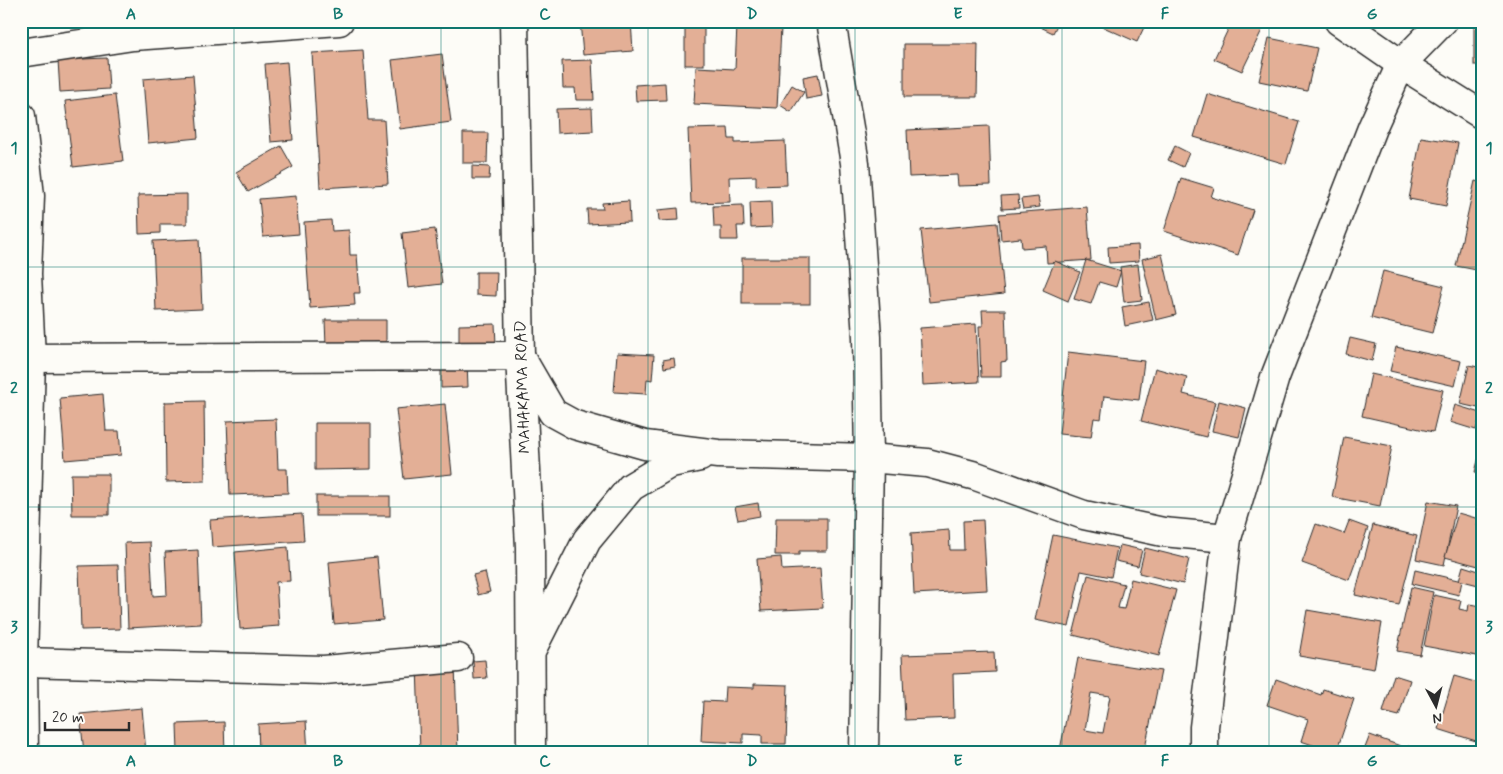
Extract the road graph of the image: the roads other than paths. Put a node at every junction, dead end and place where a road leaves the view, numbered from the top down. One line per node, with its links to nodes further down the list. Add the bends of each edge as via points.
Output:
1 (339, 21): 6 (street, via 133,36)
2 (514, 21): 10 (street, MAHAKAMA ROAD)
3 (831, 21): 13 (street, via 855,162 868,337)
4 (1339, 21): 7 (street)
5 (1443, 21): 7 (street)
6 (21, 53)
7 (1401, 64): 8 (street); 14 (street, via 1372,128 1275,376)
8 (1482, 115)
9 (21, 116): 11 (street, via 30,196)
10 (520, 356): 11 (street); 12 (street, via 553,413 575,425 645,445); 15 (street, MAHAKAMA ROAD, via 530,547)
11 (26, 358): 17 (street)
12 (718, 454): 13 (street); 15 (street, via 671,463 631,487 587,540)
13 (869, 458): 14 (street, via 926,463 976,476 1084,515 1164,532); 20 (street)
14 (1227, 538): 21 (street, via 1204,727)
15 (531, 651): 19 (street, MAHAKAMA ROAD)
16 (458, 658): 17 (street, via 324,670)
17 (22, 662): 18 (street)
18 (24, 753)
19 (532, 753)
20 (864, 753)
21 (1204, 753)

